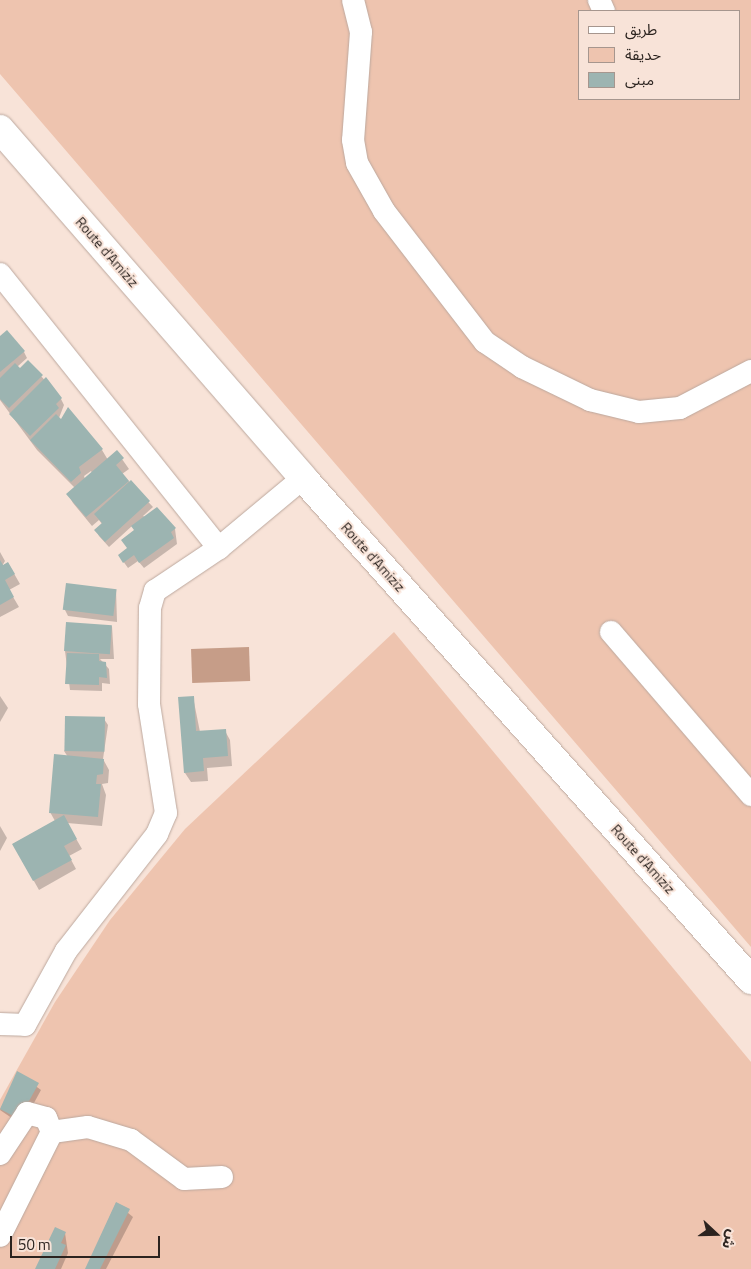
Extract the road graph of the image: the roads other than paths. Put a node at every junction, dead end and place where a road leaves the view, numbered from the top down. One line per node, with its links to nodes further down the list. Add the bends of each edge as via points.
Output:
1 (353, 0): 4 (street, via 360,32 353,140 365,182 485,342 522,367 590,400 638,412 680,408)
2 (0, 129): 5 (main road, Route d'Amiziz)
3 (0, 274): 6 (street)
4 (751, 371)
5 (303, 478): 6 (street); 9 (main road, Route d'Amiziz)
6 (219, 548): 10 (street, via 155,591 150,608 150,704 166,791 166,813 157,834 66,951 25,1025)
7 (611, 632): 8 (street)
8 (751, 796)
9 (751, 980)
10 (0, 1024)
11 (52, 1132): 12 (street, via 46,1118 27,1113); 13 (street, via 88,1127 131,1140 184,1179); 14 (street)
12 (0, 1154)
13 (222, 1177)
14 (0, 1236)

